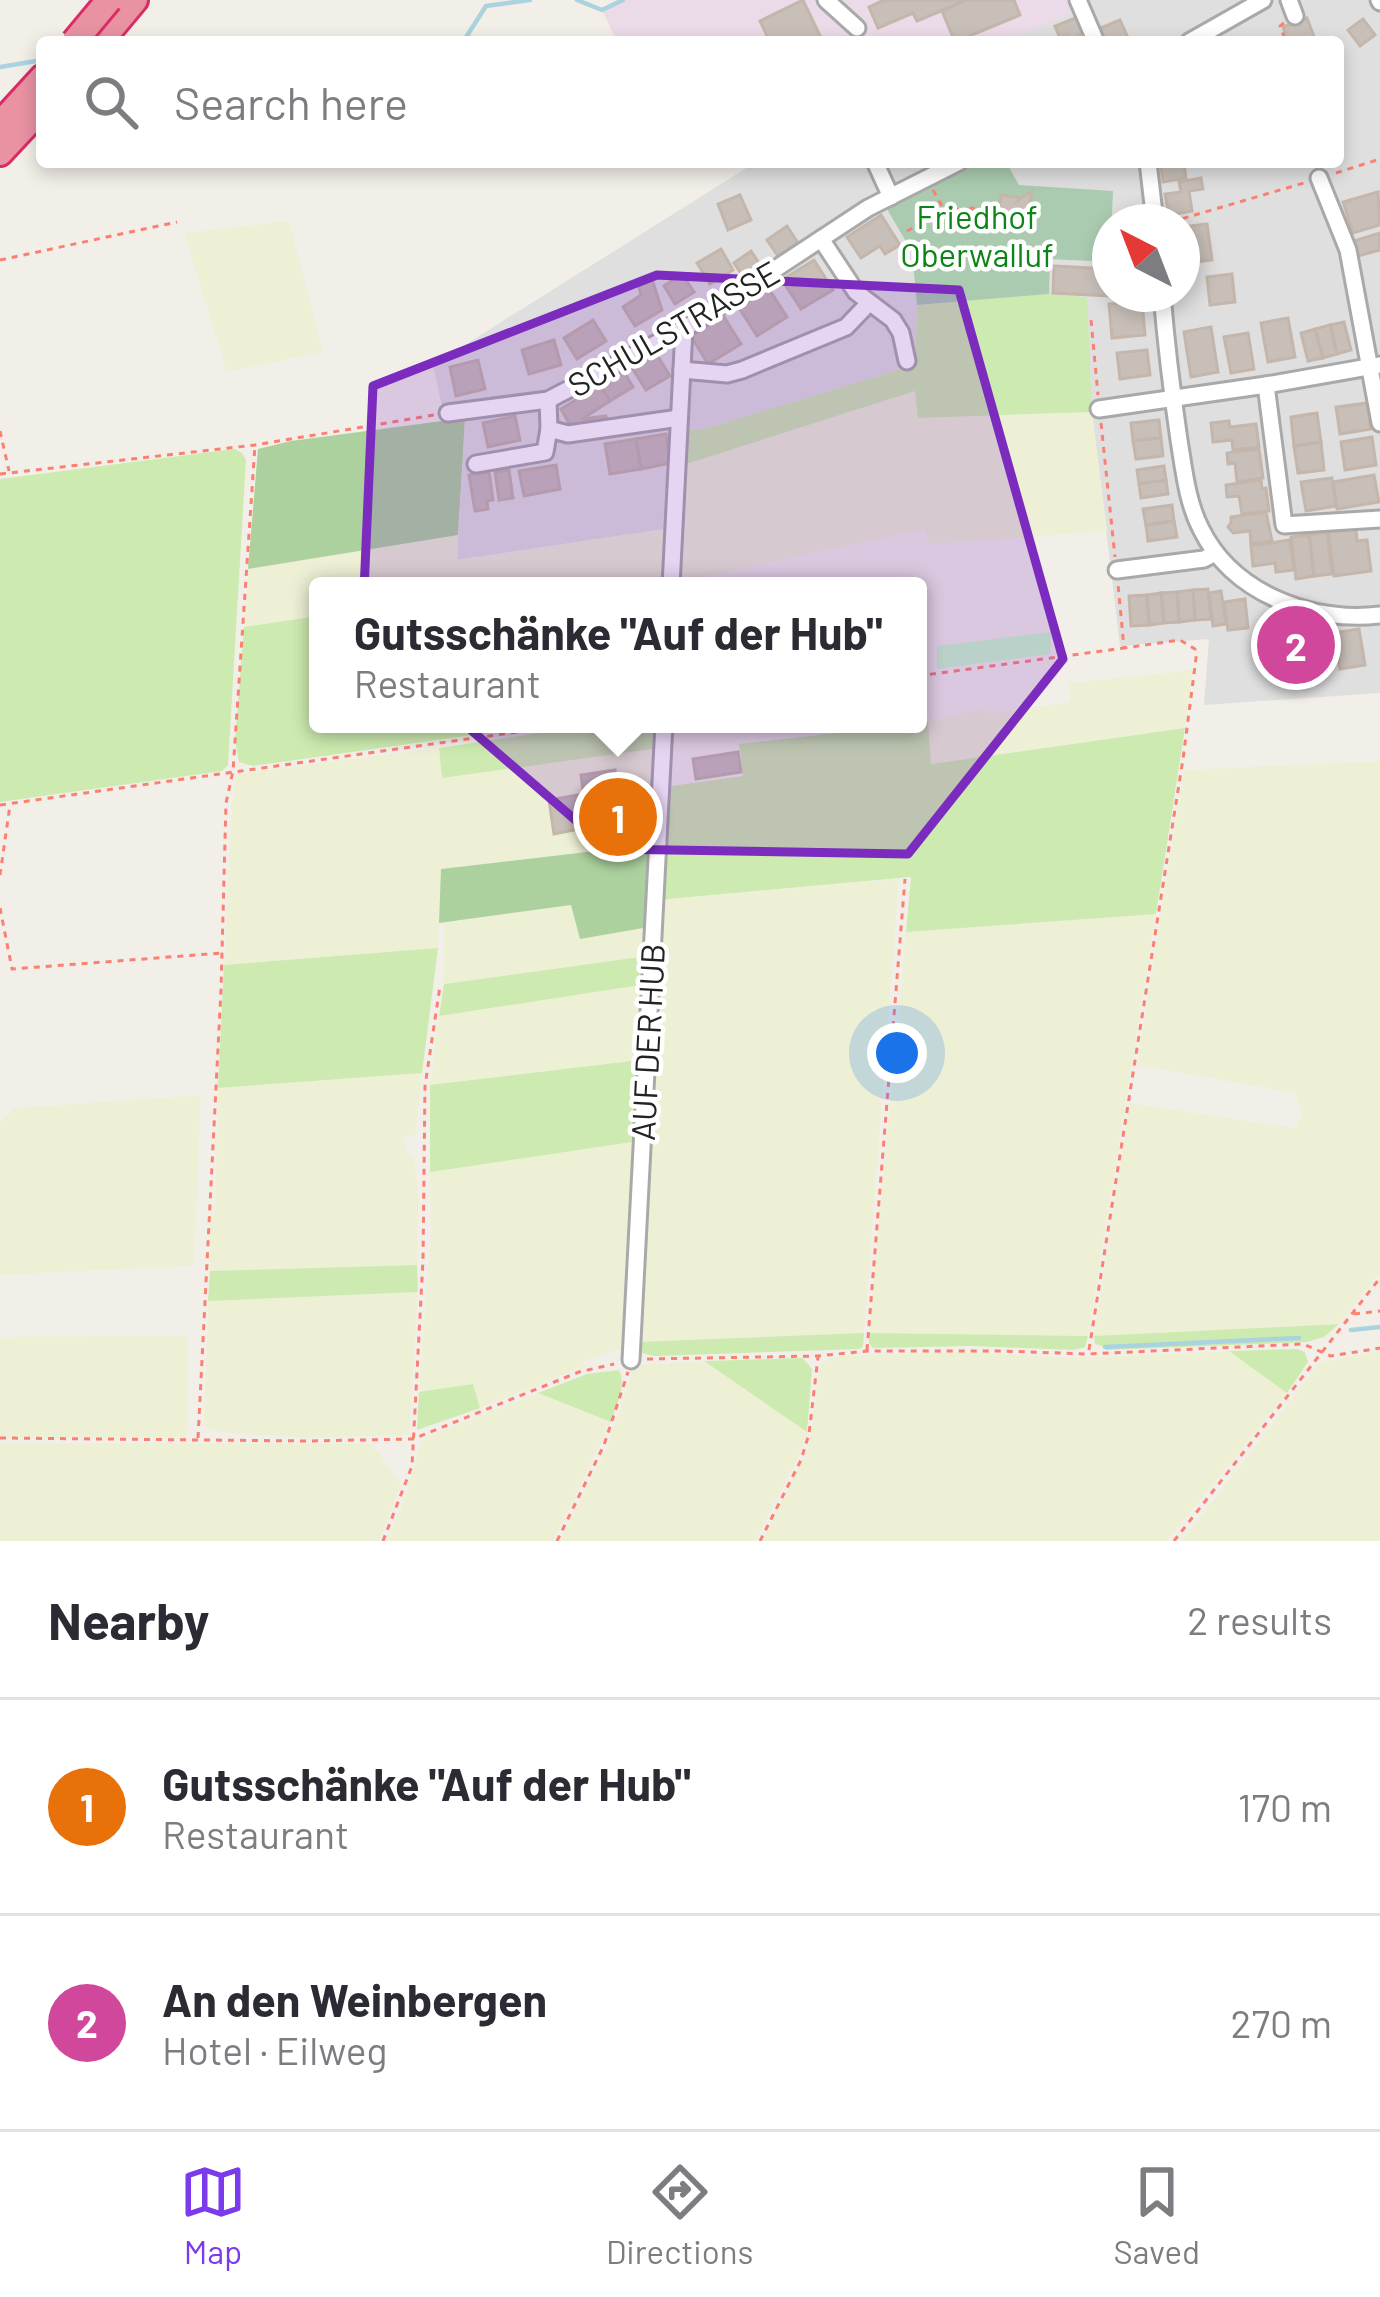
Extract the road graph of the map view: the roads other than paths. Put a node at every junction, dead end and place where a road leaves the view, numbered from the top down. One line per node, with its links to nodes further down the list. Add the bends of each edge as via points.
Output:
1 (109, 0): 7 (highway, bridge)
2 (135, 0): 8 (highway)
3 (826, 0): 6 (street)
4 (1078, 0): 9 (street)
5 (1255, 2): 10 (street)
6 (857, 28)
7 (79, 36)
8 (105, 36)
9 (1093, 36)
10 (1199, 36)
11 (36, 85): 13 (highway)
12 (36, 114): 14 (highway)
13 (0, 124)
14 (0, 153)
15 (878, 168): 19 (street)
16 (947, 168): 19 (street, SCHULSTRASSE)
17 (1149, 168): 20 (street)
18 (1319, 178): 26 (street, via 1348,250)
19 (891, 197): 21 (street, SCHULSTRASSE)
20 (1153, 204)
21 (821, 239): 22 (street); 24 (street, SCHULSTRASSE)
22 (869, 303): 25 (street, via 893,320); 27 (street, SCHULSTRASSE, via 845,328 742,370)
23 (1164, 312): 30 (street)
24 (685, 329): 27 (street); 31 (street, SCHULSTRASSE)
25 (907, 361)
26 (1375, 366): 28 (street); 29 (street)
27 (682, 370): 34 (street)
28 (1266, 385): 30 (street); 38 (street, via 1284,525)
29 (1378, 396): 35 (street)
30 (1173, 399): 32 (street); 39 (street, via 1193,510)
31 (548, 400): 33 (street, SCHULSTRASSE); 36 (street)
32 (1099, 409)
33 (448, 413)
34 (679, 418): 36 (street, via 568,434); 41 (street)
35 (1380, 423)
36 (549, 429): 37 (street, via 545,452)
37 (476, 464)
38 (1380, 519)
39 (1215, 553): 40 (street); 42 (street, via 1244,580 1301,610)
40 (1117, 570)
41 (671, 577)
42 (1380, 615)
43 (664, 733): 44 (street, AUF DER HUB)
44 (631, 1360)

